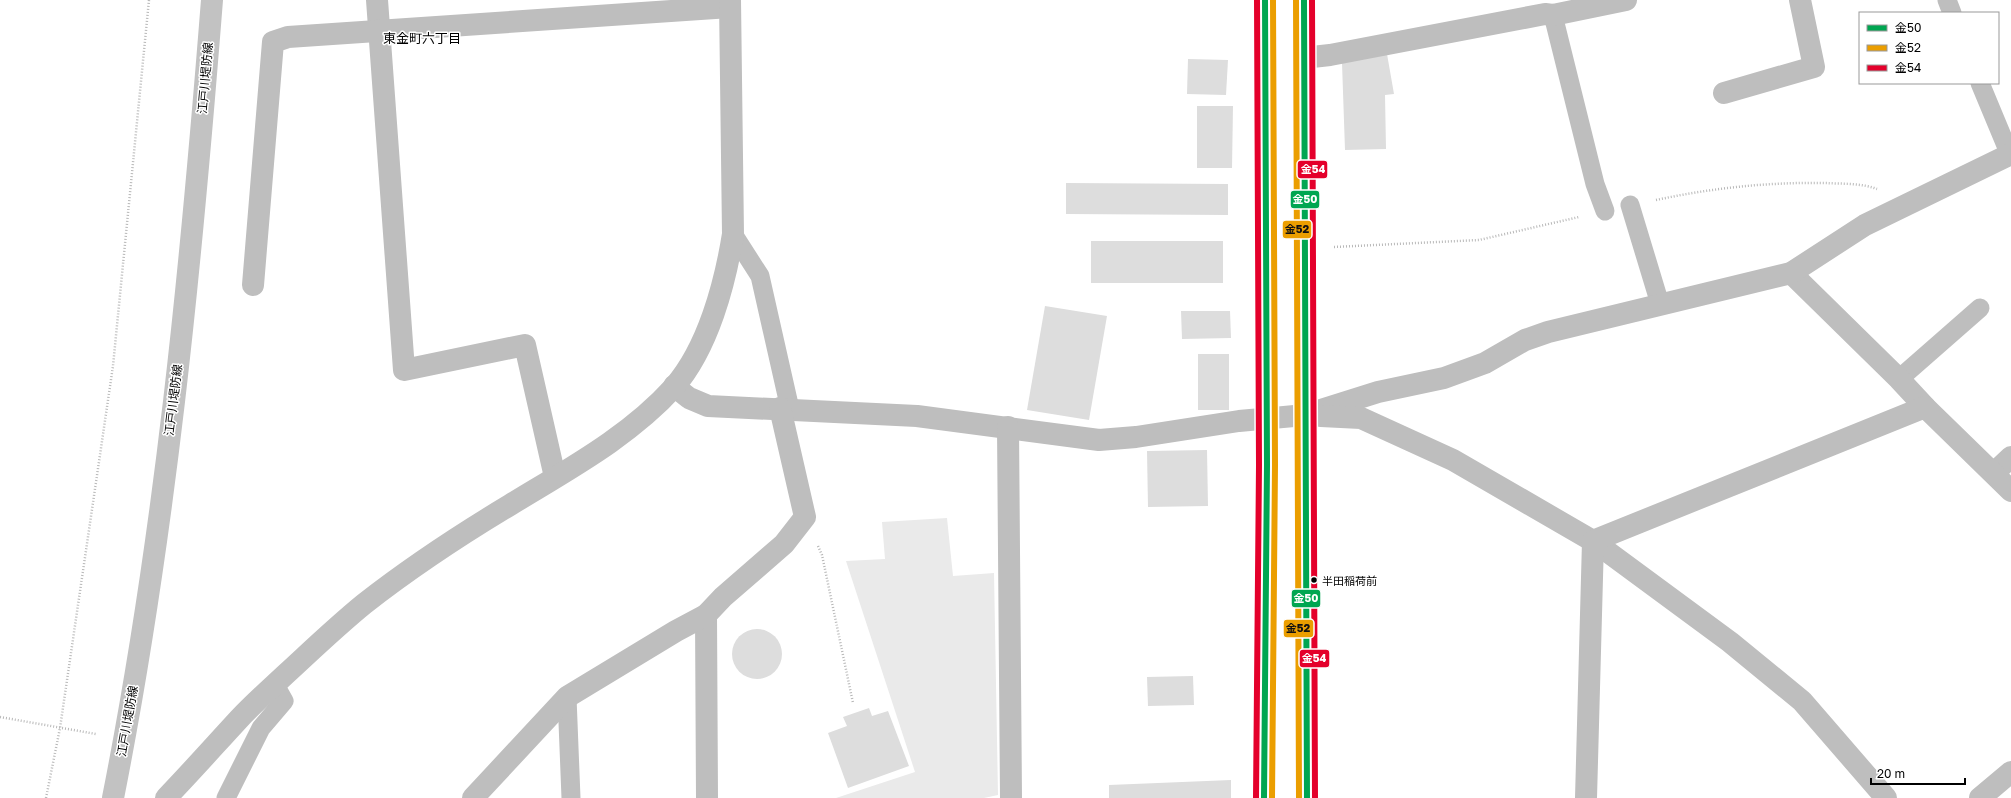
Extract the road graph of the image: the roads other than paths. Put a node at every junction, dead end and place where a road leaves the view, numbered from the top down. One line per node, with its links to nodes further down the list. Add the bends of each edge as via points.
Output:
1 (212, 0): 39 (main road, 江戸川堤防線, via 187,282 158,529)
2 (377, 0): 11 (street)
3 (1265, 0): 28 (main road)
4 (1304, 0): 12 (main road)
5 (1626, 0): 10 (street)
6 (1800, 0): 14 (street, via 1814,67)
7 (1947, 0): 9 (lane)
8 (730, 4): 11 (street); 18 (street)
9 (1952, 12)
10 (1553, 15): 12 (street, via 1545,14); 17 (lane, via 1595,184)
11 (379, 31): 20 (street, via 288,37 273,42); 32 (street, via 404,370 525,346)
12 (1303, 58): 27 (main road)
13 (1980, 84): 15 (lane)
14 (1724, 93)
15 (2009, 158): 19 (street, via 1865,225)
16 (1630, 205): 21 (lane)
17 (1605, 211)
18 (733, 234): 24 (street, via 727,272 712,320 689,365); 26 (lane, via 760,276)
19 (1791, 273): 21 (street); 23 (street)
20 (253, 285)
21 (1660, 304): 27 (street, via 1548,332 1525,340 1485,363 1444,378 1378,392)
22 (1980, 308): 23 (lane)
23 (1899, 379): 25 (street)
24 (674, 386): 26 (street, via 689,398 708,406); 32 (street, via 628,429)
25 (1925, 408): 31 (street); 34 (street)
26 (785, 409): 29 (street, via 916,416); 35 (street, via 805,517 784,544)
27 (1304, 415): 28 (street); 34 (street, via 1361,418 1453,460); 47 (main road)
28 (1266, 419): 29 (street, via 1099,440); 46 (main road)
29 (1008, 427): 45 (street)
30 (2011, 457): 31 (street)
31 (1994, 473): 33 (street)
32 (555, 477): 36 (street, via 410,569 362,606)
33 (2011, 491)
34 (1593, 542): 48 (street); 49 (street, via 1730,642 1802,701)
35 (706, 615): 37 (street); 44 (street)
36 (275, 685): 40 (street, via 240,718); 41 (lane, via 284,701 261,728)
37 (567, 697): 42 (street); 43 (lane)
38 (2011, 772): 50 (street)
39 (112, 798)
40 (166, 798)
41 (226, 798)
42 (473, 798)
43 (571, 798)
44 (707, 798)
45 (1011, 798)
46 (1264, 798)
47 (1307, 798)
48 (1586, 798)
49 (1886, 798)
50 (1980, 798)

